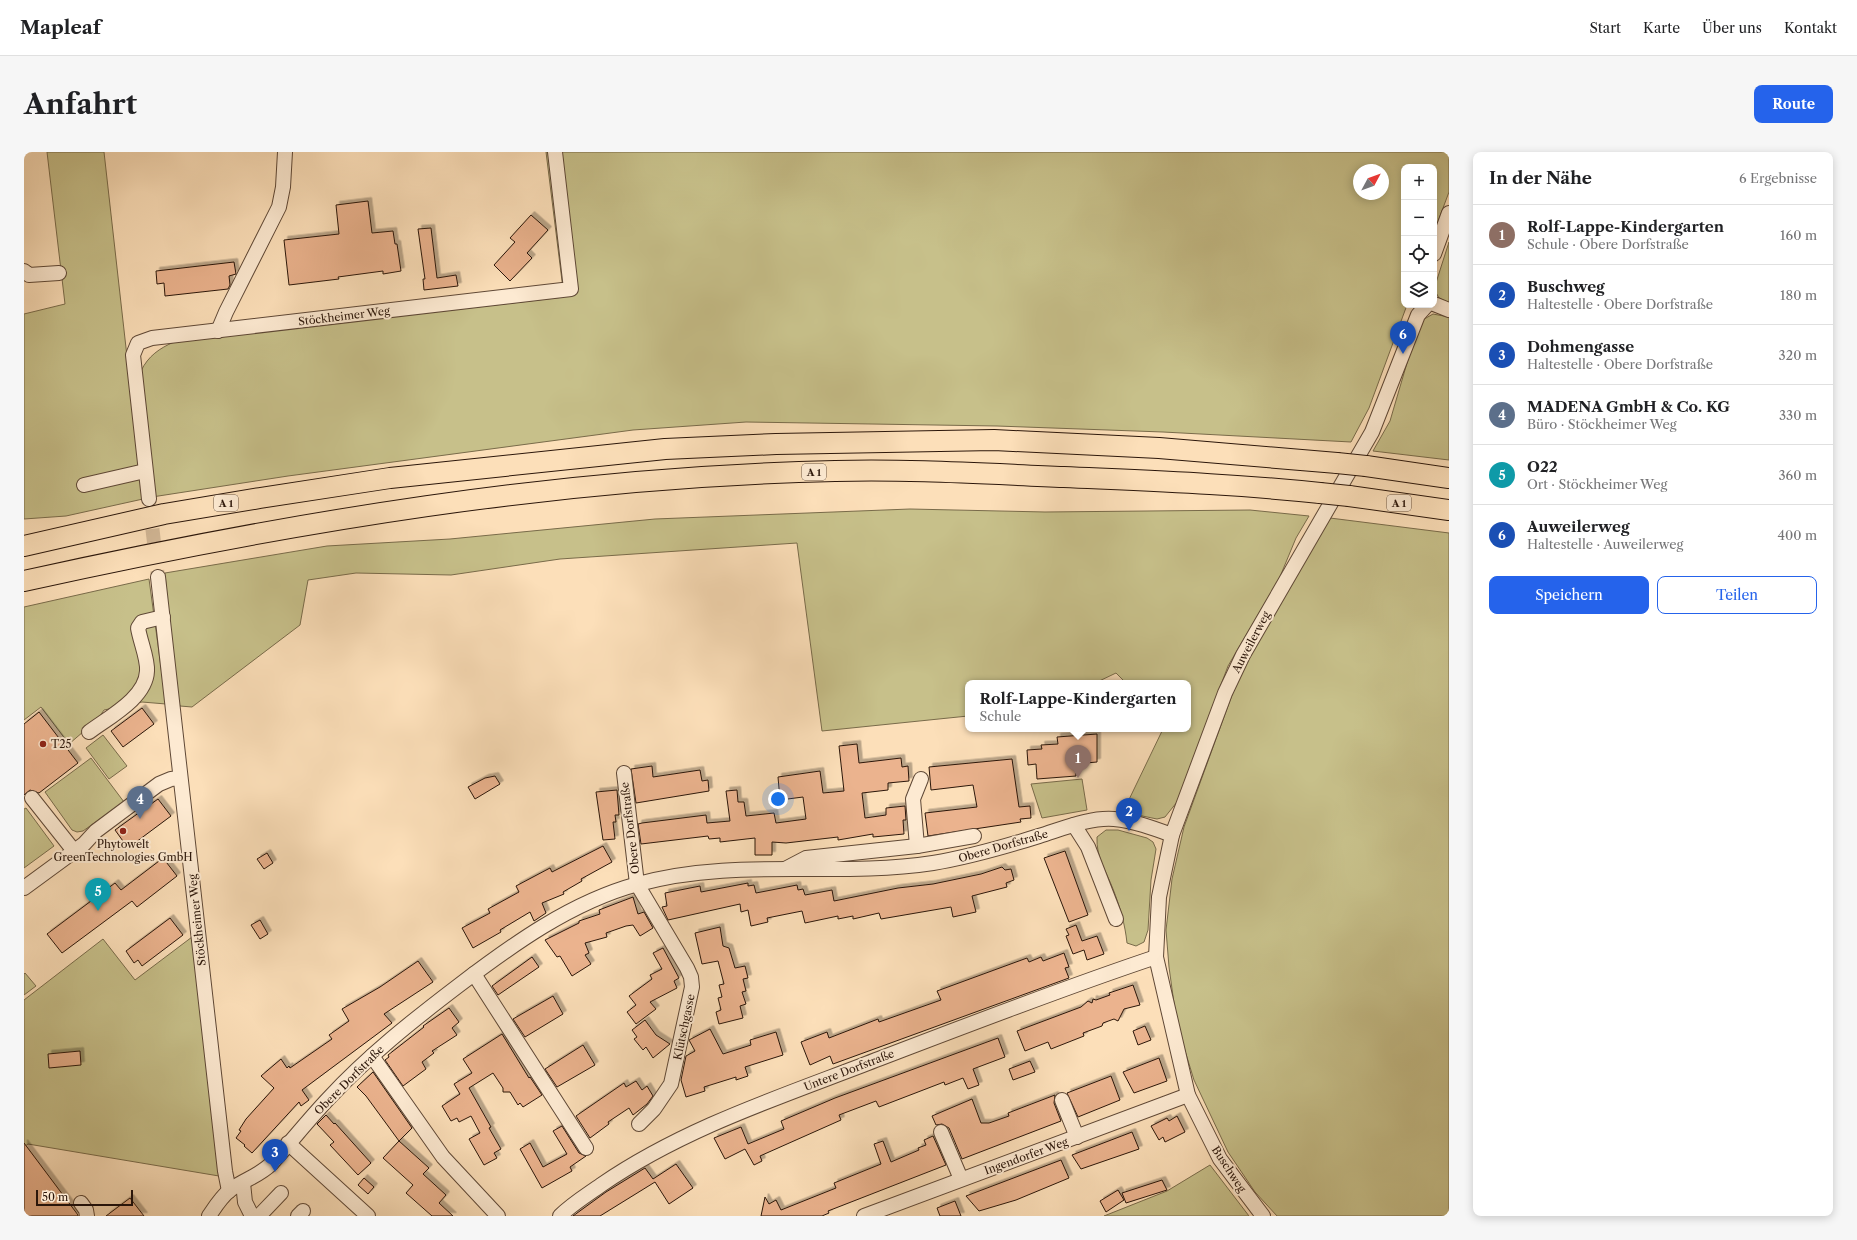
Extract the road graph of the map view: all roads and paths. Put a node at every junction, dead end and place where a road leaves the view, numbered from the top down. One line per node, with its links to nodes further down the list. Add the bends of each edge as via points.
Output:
1 (285, 152): 10 (street, via 279,206)
2 (555, 152): 10 (street, Stöckheimer Weg, via 571,289)
3 (1449, 213): 4 (street)
4 (1437, 246)
5 (24, 271): 6 (street, via 29,275)
6 (59, 273)
7 (1437, 305): 9 (street)
8 (1424, 308): 26 (street, Auweilerweg, via 1418,315 1372,432 1243,654 1225,693)
9 (1449, 310)
10 (218, 331): 11 (street, Stöckheimer Weg, via 152,338 138,343 133,355)
11 (145, 471): 13 (street); 14 (street, Stöckheimer Weg)
12 (1449, 478): 16 (highway, A 1, bridge, via 1337,462 1159,448 994,440 665,449 390,478 164,514)
13 (84, 485)
14 (149, 499)
15 (1449, 510): 18 (highway, A 1, bridge, via 1320,493 1158,481 837,470 673,479 533,492 393,510 164,550)
16 (24, 546)
17 (158, 577): 19 (street, Stöckheimer Weg)
18 (24, 581)
19 (162, 617): 20 (street, via 142,622 138,628 147,669 146,683 140,693); 22 (street, Stöckheimer Weg)
20 (89, 732)
21 (624, 772): 31 (street, Obere Dorfstraße)
22 (180, 778): 29 (street, via 158,784); 46 (street, Stöckheimer Weg, via 225,1171)
23 (921, 779): 28 (street, via 913,799)
24 (32, 798): 29 (street)
25 (1074, 825): 26 (street, Obere Dorfstraße, via 1112,818 1145,824); 30 (street, Obere Dorfstraße, via 976,855 934,863 865,870); 33 (street, via 1088,847)
26 (1172, 835): 34 (street, Auweilerweg, via 1159,897)
27 (974, 836): 28 (street, Obere Dorfstraße)
28 (916, 846): 30 (street, Obere Dorfstraße, via 806,858)
29 (74, 851): 32 (street)
30 (782, 870): 31 (street, Obere Dorfstraße, via 736,869 698,872)
31 (637, 884): 35 (street, Obere Dorfstraße, via 557,919); 39 (street, Klütschgasse, via 687,968 692,987 671,1084 654,1109)
32 (24, 888)
33 (1116, 919)
34 (1156, 957): 37 (street, Buschweg); 53 (street, Untere Dorfstraße, via 1018,1006 728,1116 624,1169 570,1206)
35 (474, 974): 36 (street, Obere Dorfstraße, via 414,1019); 43 (street)
36 (372, 1056): 42 (street, Obere Dorfstraße); 52 (street, via 444,1157)
37 (1188, 1095): 41 (street, Ingendorfer Weg); 55 (street, Buschweg, via 1220,1160)
38 (1062, 1100): 41 (street)
39 (639, 1124)
40 (941, 1132): 44 (street)
41 (1076, 1137): 44 (street, Ingendorfer Weg)
42 (288, 1143): 45 (street, Obere Dorfstraße, via 266,1169); 51 (street)
43 (586, 1148)
44 (961, 1179): 54 (street, Ingendorfer Weg)
45 (243, 1183): 46 (street, Obere Dorfstraße); 49 (street, via 245,1202)
46 (230, 1190): 48 (street, Obere Dorfstraße)
47 (281, 1193): 50 (street)
48 (209, 1216)
49 (252, 1216)
50 (259, 1216)
51 (368, 1216)
52 (498, 1216)
53 (560, 1216)
54 (864, 1216)
55 (1263, 1216)

